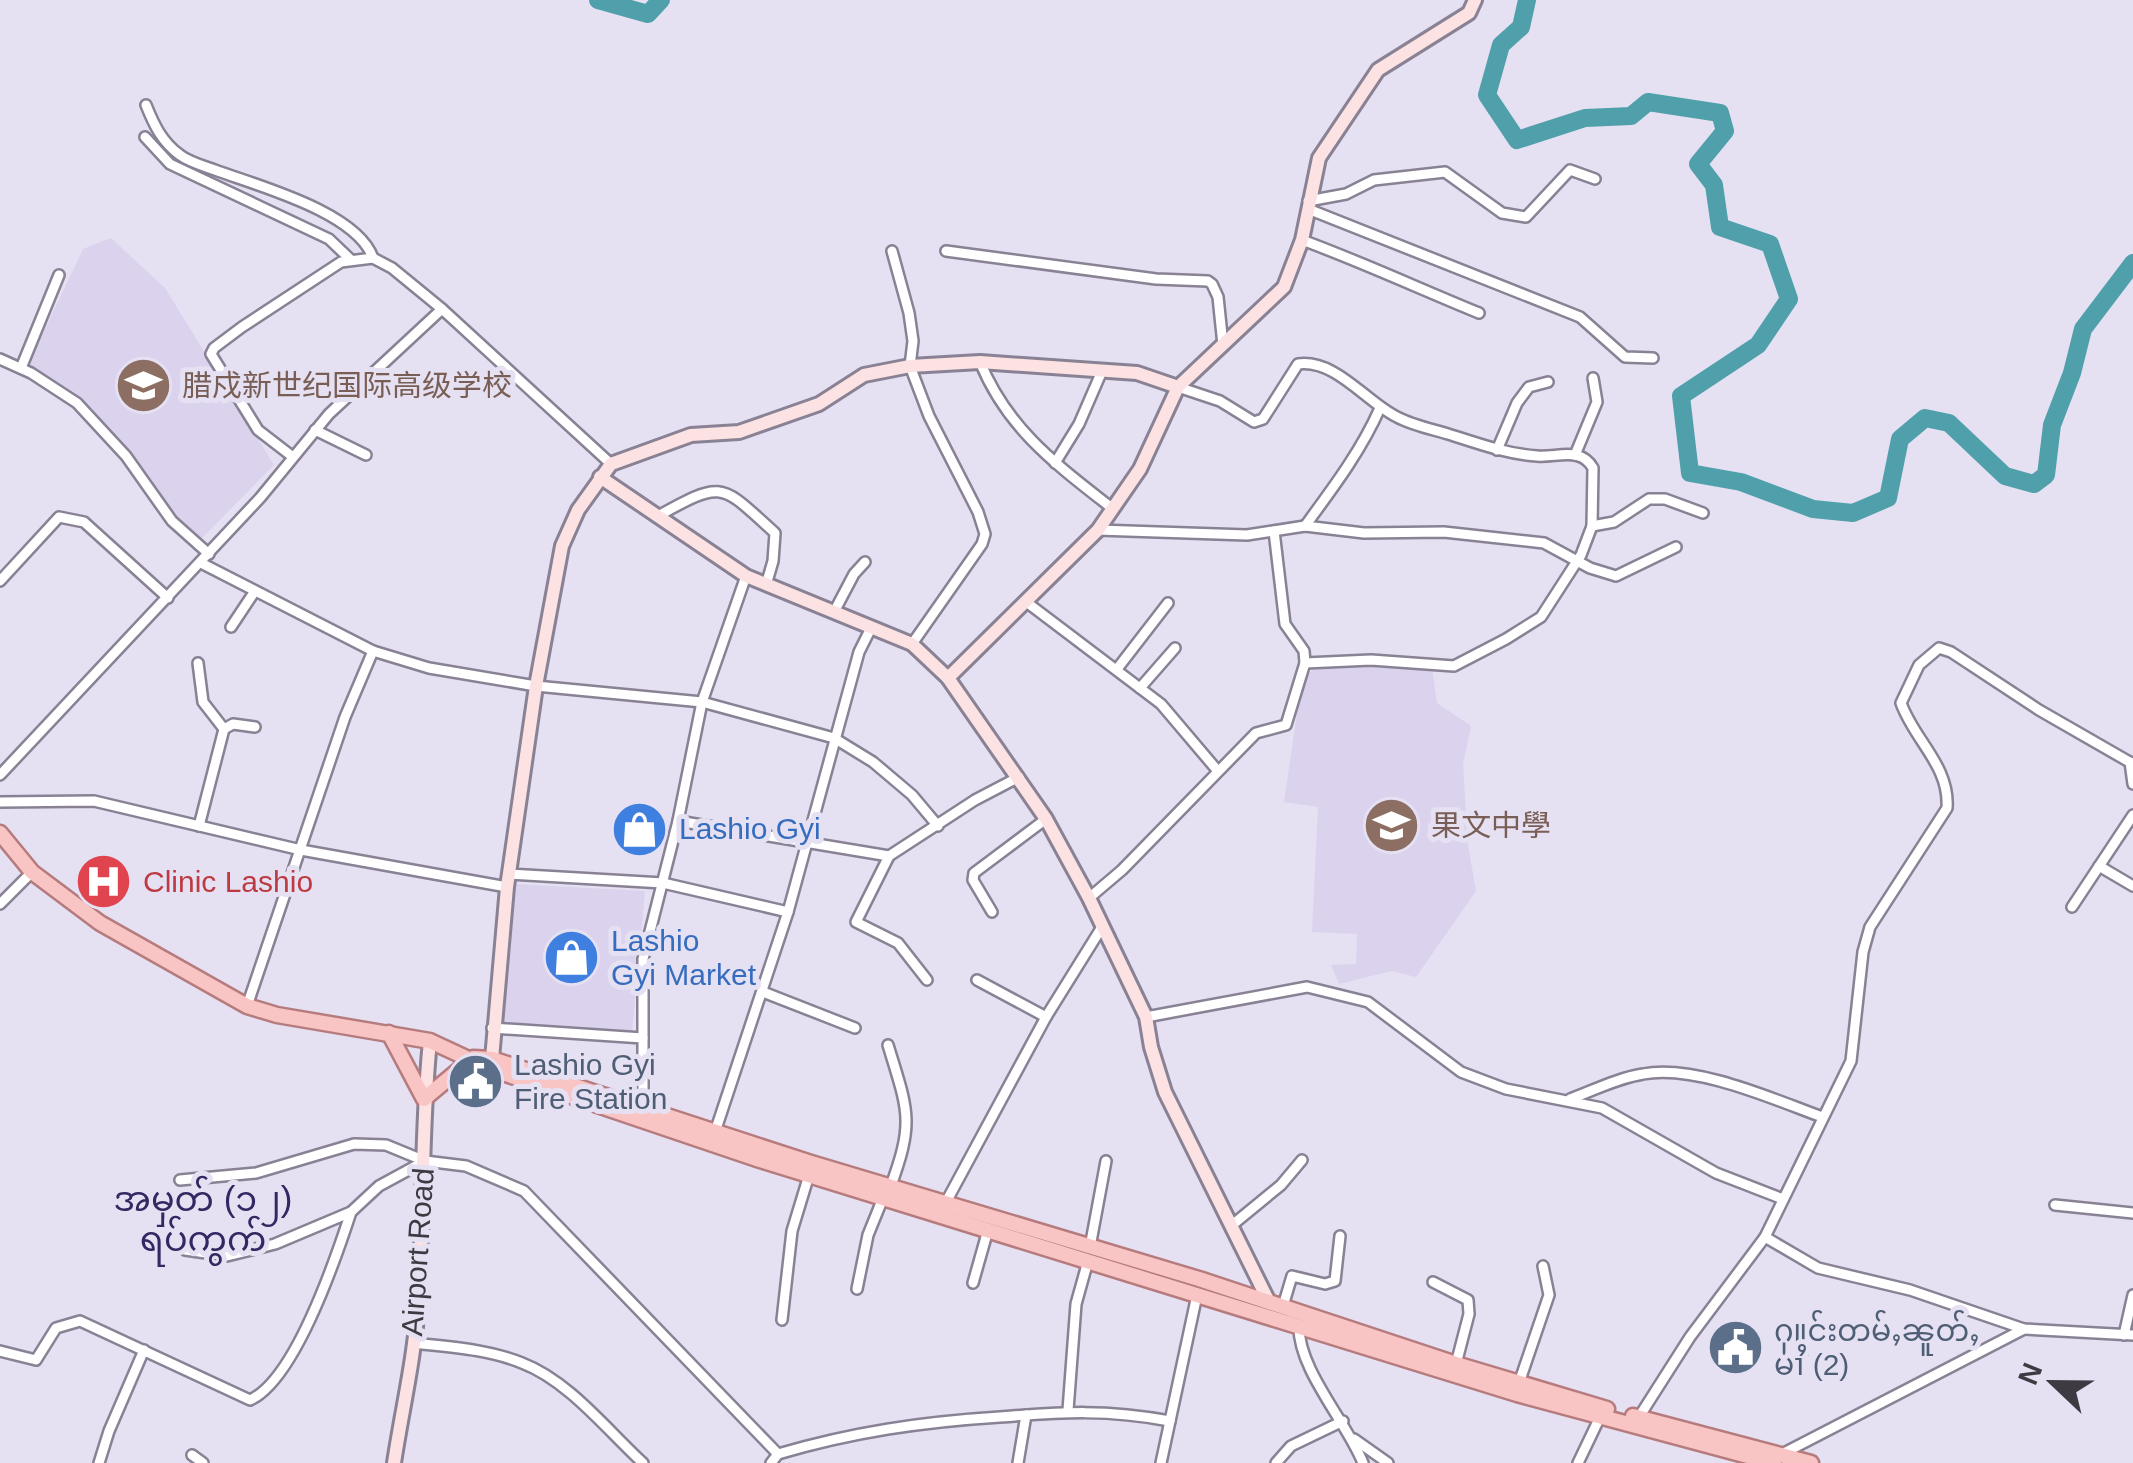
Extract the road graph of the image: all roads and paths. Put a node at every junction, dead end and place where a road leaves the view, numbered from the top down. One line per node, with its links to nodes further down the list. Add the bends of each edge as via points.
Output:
1 (1475, 0): 5 (street, via 1468,13 1378,70 1319,158)
2 (146, 105): 9 (street, via 162,138 182,158 327,214 356,234)
3 (145, 137): 10 (street, via 170,164 329,239)
4 (1595, 178): 5 (street, via 1570,170 1526,218 1502,213 1445,172 1374,180)
5 (1308, 205): 6 (street); 15 (street, via 1580,317 1625,357)
6 (1302, 240): 13 (street); 14 (street, via 1284,287)
7 (892, 251): 18 (street, via 909,313)
8 (946, 251): 14 (street, via 1208,282 1218,297)
9 (374, 258): 10 (street); 12 (street)
10 (350, 259): 29 (street, via 211,354 258,430)
11 (59, 275): 19 (street)
12 (442, 308): 25 (street); 30 (street)
13 (1479, 313)
14 (1223, 347): 23 (street)
15 (1653, 358)
16 (0, 359): 19 (street)
17 (980, 362): 18 (street); 20 (street); 31 (street, via 1012,422)
18 (910, 366): 30 (street, via 864,374 820,404 740,432 691,435); 54 (street, via 984,534)
19 (21, 368): 41 (street, via 77,403)
20 (1102, 371): 23 (street, via 1137,373); 31 (street)
21 (1593, 378): 28 (street, via 1593,416)
22 (1548, 382): 26 (street, via 1528,387 1516,403)
23 (1178, 388): 24 (street, via 1220,401 1254,422 1298,364 1308,363); 33 (street)
24 (1380, 408): 26 (street); 36 (street)
25 (315, 430): 27 (street); 29 (street)
26 (1497, 450): 28 (street)
27 (366, 455)
28 (1576, 455): 37 (street, via 1593,468)
29 (292, 457): 41 (street)
30 (611, 464): 32 (street)
31 (1055, 464): 33 (street)
32 (600, 477): 35 (street); 61 (street, via 562,546)
33 (1113, 509): 38 (street)
34 (1704, 512): 37 (street, via 1649,499 1614,522)
35 (658, 516): 44 (street); 46 (street, via 692,497 732,494 774,533)
36 (1305, 526): 39 (street); 42 (street, via 1544,543)
37 (1592, 526): 42 (street)
38 (1098, 530): 39 (street, via 1247,536); 49 (street)
39 (1274, 531): 58 (street, via 1285,624)
40 (1676, 547): 42 (street, via 1616,576)
41 (205, 558): 47 (street); 48 (street)
42 (1578, 560): 58 (street, via 1541,617 1454,666)
43 (866, 562): 51 (street)
44 (746, 576): 46 (street); 63 (street)
45 (0, 581): 48 (street, via 60,516 84,522)
46 (766, 584): 51 (street)
47 (255, 591): 52 (street); 56 (street)
48 (168, 598): 69 (street)
49 (1025, 601): 59 (street); 60 (street)
50 (1168, 603): 59 (street)
51 (834, 612): 53 (street)
52 (232, 627)
53 (870, 628): 54 (street); 66 (street)
54 (912, 644): 60 (street)
55 (1175, 648): 62 (street)
56 (373, 650): 61 (street, via 429,668); 80 (street)
57 (198, 662): 65 (street, via 203,702)
58 (1305, 663): 68 (street, via 1286,725 1256,733)
59 (1117, 670): 62 (street)
60 (948, 678): 70 (street)
61 (536, 686): 63 (street); 84 (street)
62 (1140, 688): 68 (street)
63 (702, 702): 66 (street); 75 (street)
64 (255, 728): 65 (street)
65 (224, 729): 76 (street)
66 (834, 738): 77 (street, via 872,762); 79 (street)
67 (2132, 762): 71 (street); 110 (street, via 1951,652 1939,648 1918,666 1901,702 1948,788 1947,808 1870,927 1851,1061)
68 (1217, 770): 87 (street)
69 (0, 775)
70 (1019, 777): 74 (street); 77 (street)
71 (2133, 784)
72 (0, 802): 76 (street, via 94,801)
73 (2133, 815): 82 (street)
74 (1046, 818): 87 (street); 91 (street, via 974,873)
75 (678, 821): 79 (street); 85 (street)
76 (199, 826): 80 (street)
77 (938, 826): 81 (street)
78 (0, 833): 83 (main road)
79 (806, 840): 81 (street); 90 (street)
80 (301, 850): 84 (street); 96 (street)
81 (889, 856): 93 (street, via 856,922 898,943)
82 (2099, 866): 86 (street); 89 (street)
83 (32, 872): 88 (street); 96 (main road, via 100,923)
84 (508, 880): 85 (street); 99 (street)
85 (663, 883): 90 (street); 102 (street, via 644,959)
86 (2133, 886)
87 (1089, 898): 92 (street)
88 (0, 904)
89 (2072, 907)
90 (788, 912): 95 (street)
91 (992, 912)
92 (1102, 928): 97 (street); 98 (street)
93 (927, 980)
94 (976, 980): 97 (street)
95 (763, 992): 100 (street); 111 (street)
96 (247, 1006): 101 (main road)
97 (1046, 1017): 119 (street)
98 (1146, 1017): 108 (street, via 1306,987 1331,991 1368,1002 1462,1072); 123 (street, via 1165,1092)
99 (492, 1028): 102 (street); 106 (street)
100 (855, 1028)
101 (389, 1033): 103 (main road); 107 (main road)
102 (643, 1038): 109 (street)
103 (430, 1040): 105 (main road); 107 (street, Airport Road)
104 (888, 1045): 117 (street, via 908,1112)
105 (472, 1058): 106 (main road); 107 (main road); 115 (main road)
106 (492, 1059): 109 (main road)
107 (424, 1099): 114 (street, Airport Road)
108 (1570, 1100): 110 (street, via 1646,1073 1676,1072); 118 (street, via 1602,1108 1716,1173)
109 (644, 1108): 111 (main road)
110 (1822, 1117): 118 (street)
111 (715, 1132): 117 (main road)
112 (1106, 1160): 128 (street)
113 (1302, 1160): 123 (street)
114 (425, 1161): 116 (street, via 386,1144 354,1144 256,1174); 121 (street, via 379,1186); 140 (street, Airport Road); 153 (street, via 466,1166 524,1191)
115 (810, 1175): 117 (main road); 136 (street, via 792,1231)
116 (180, 1180)
117 (886, 1193): 119 (main road); 124 (main road); 132 (street)
118 (1783, 1199): 126 (street)
119 (945, 1204): 128 (main road)
120 (2055, 1205): 122 (street)
121 (351, 1212): 127 (street, via 227,1256); 141 (street, via 328,1285 262,1394 250,1400)
122 (2133, 1213)
123 (1231, 1226): 135 (street)
124 (988, 1230): 128 (main road); 131 (street)
125 (1340, 1236): 135 (street, via 1336,1282 1292,1276)
126 (1765, 1237): 138 (street, via 1818,1268); 148 (street)
127 (185, 1250)
128 (1089, 1254): 133 (main road); 135 (main road); 145 (street, via 1076,1304)
129 (1543, 1266): 144 (street, via 1549,1294)
130 (1432, 1282): 143 (street, via 1468,1300)
131 (973, 1283)
132 (856, 1289)
133 (1197, 1295): 137 (main road); 149 (street)
134 (2133, 1296): 139 (street)
135 (1276, 1304): 143 (main road)
136 (782, 1320)
137 (1299, 1326): 147 (main road); 150 (street, via 1306,1362)
138 (2024, 1328): 139 (street); 154 (street)
139 (2128, 1335)
140 (413, 1343): 157 (street, Airport Road); 158 (street, via 526,1364)
141 (144, 1350): 142 (street, via 80,1321 56,1328 36,1360); 155 (street)
142 (0, 1352)
143 (1456, 1364): 144 (main road)
144 (1520, 1383): 148 (main road)
145 (1068, 1410): 146 (street); 149 (street)
146 (1026, 1415): 153 (street, via 912,1423 842,1436); 159 (street)
147 (1600, 1417): 154 (main road); 164 (street)
148 (1638, 1418): 154 (main road)
149 (1170, 1421): 160 (street)
150 (1343, 1421): 151 (street); 161 (street, via 1291,1446)
151 (1351, 1438): 162 (street); 163 (street)
152 (192, 1455): 156 (street)
153 (774, 1460)
154 (1768, 1460): 165 (main road)
155 (99, 1463)
156 (202, 1463)
157 (394, 1463)
158 (643, 1463)
159 (1018, 1463)
160 (1160, 1463)
161 (1276, 1463)
162 (1363, 1463)
163 (1388, 1463)
164 (1578, 1463)
165 (1811, 1463)

